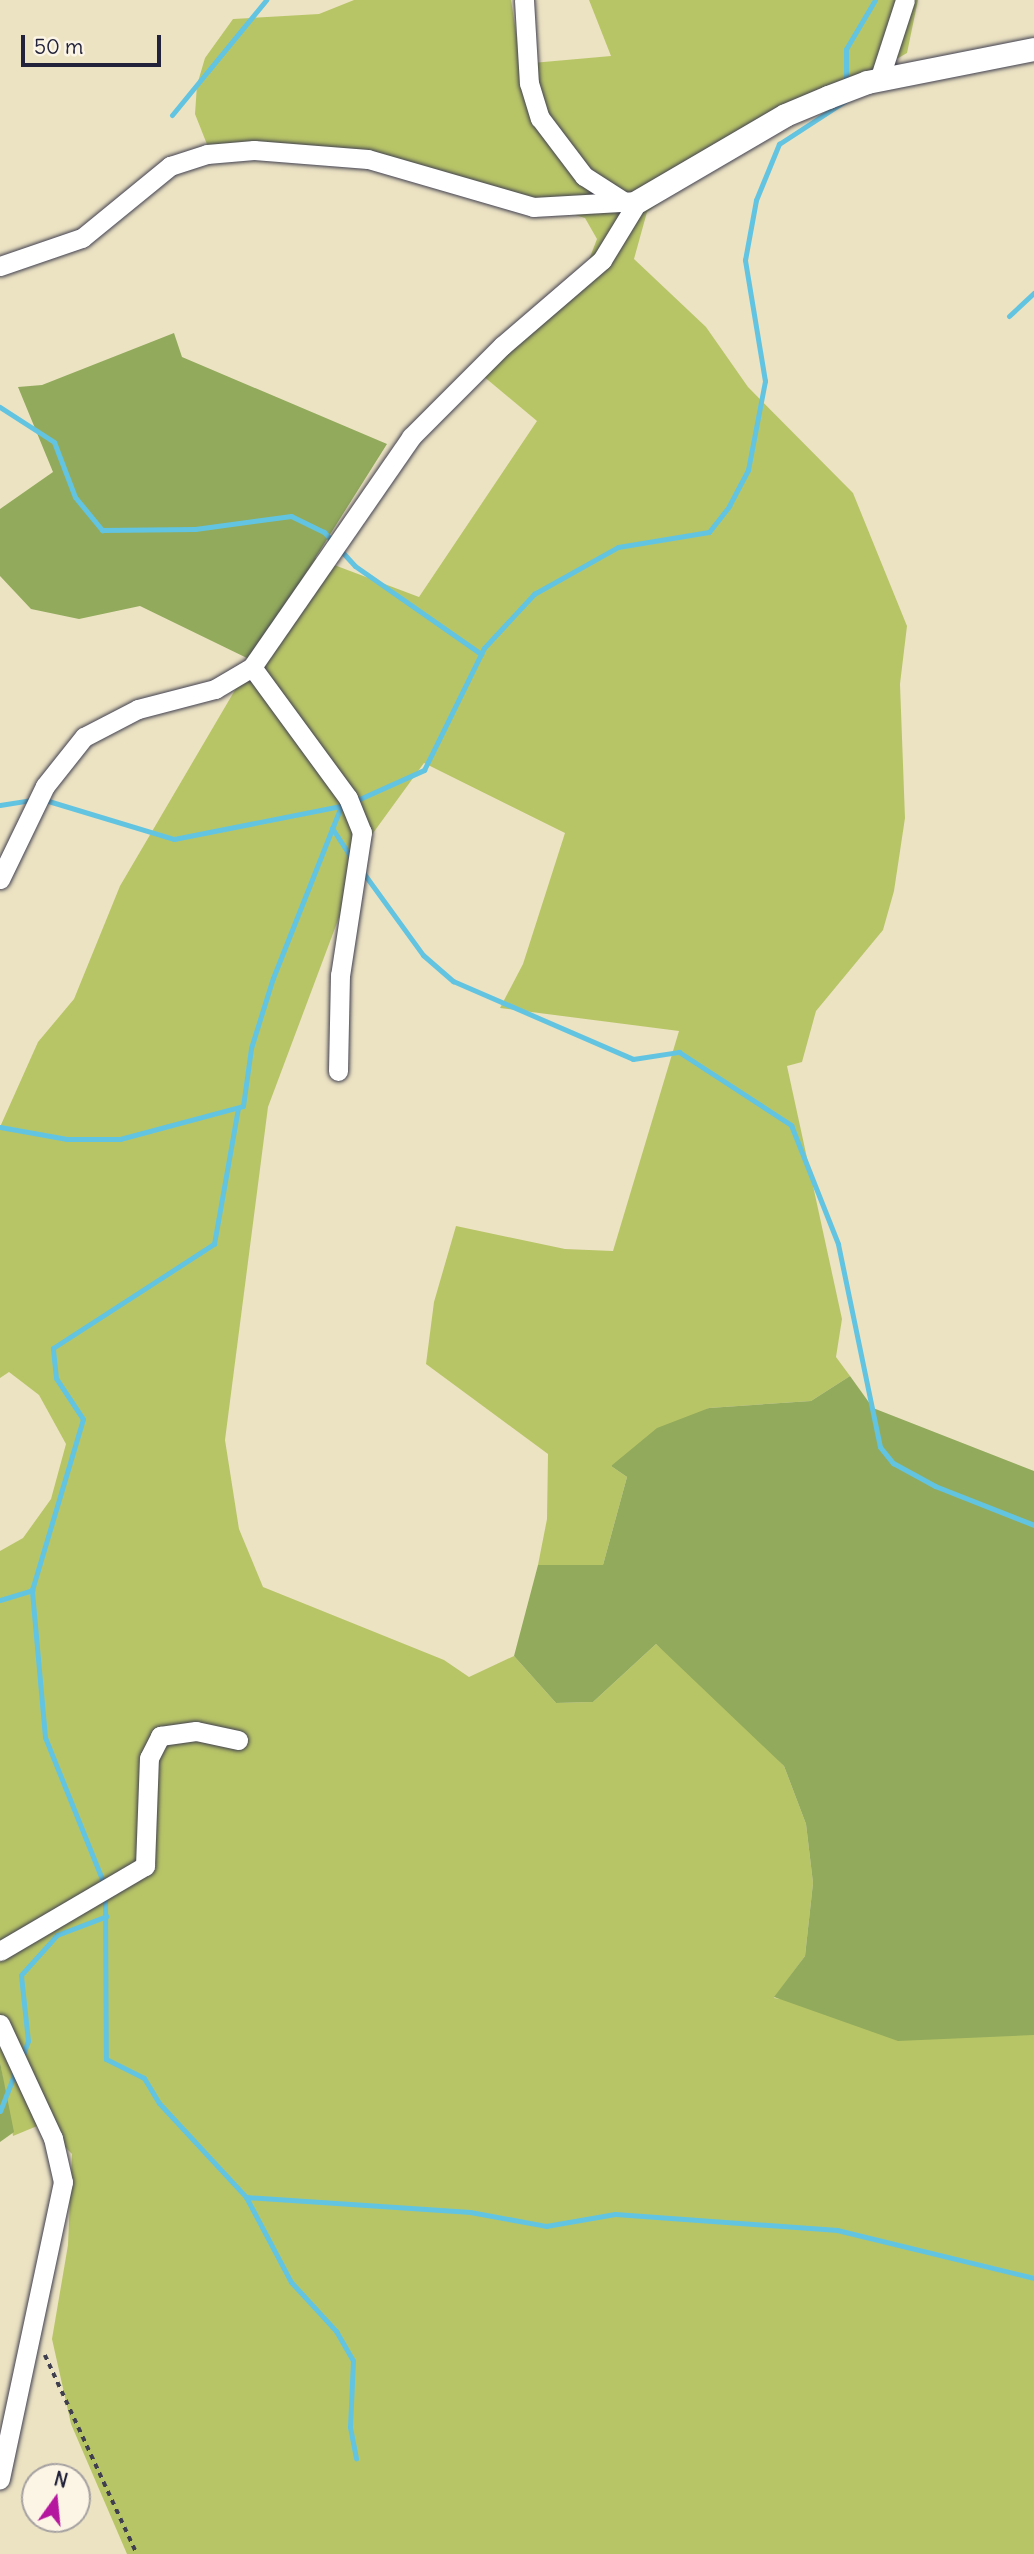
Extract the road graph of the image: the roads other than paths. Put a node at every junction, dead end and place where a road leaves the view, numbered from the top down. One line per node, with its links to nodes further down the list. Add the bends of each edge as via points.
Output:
1 (524, 0): 5 (street, via 529,83 540,118 584,176)
2 (905, 0): 4 (street)
3 (1034, 49): 4 (street)
4 (879, 80): 5 (street, via 785,115)
5 (632, 202): 6 (street, via 533,207 368,159 254,150 206,154 170,166 73,243); 7 (street, via 603,260 502,346 411,437)
6 (0, 266)
7 (252, 667): 8 (street, via 215,690 102,724 67,752); 11 (street, via 348,798 362,832 340,975)
8 (21, 830): 9 (street); 10 (street)
9 (0, 855)
10 (0, 879)
11 (338, 1071)
12 (238, 1740): 13 (street, via 196,1731 160,1736 149,1758 145,1866)
13 (0, 1951)
14 (0, 2024): 15 (street, via 61,2163 61,2213)
15 (0, 2479)

